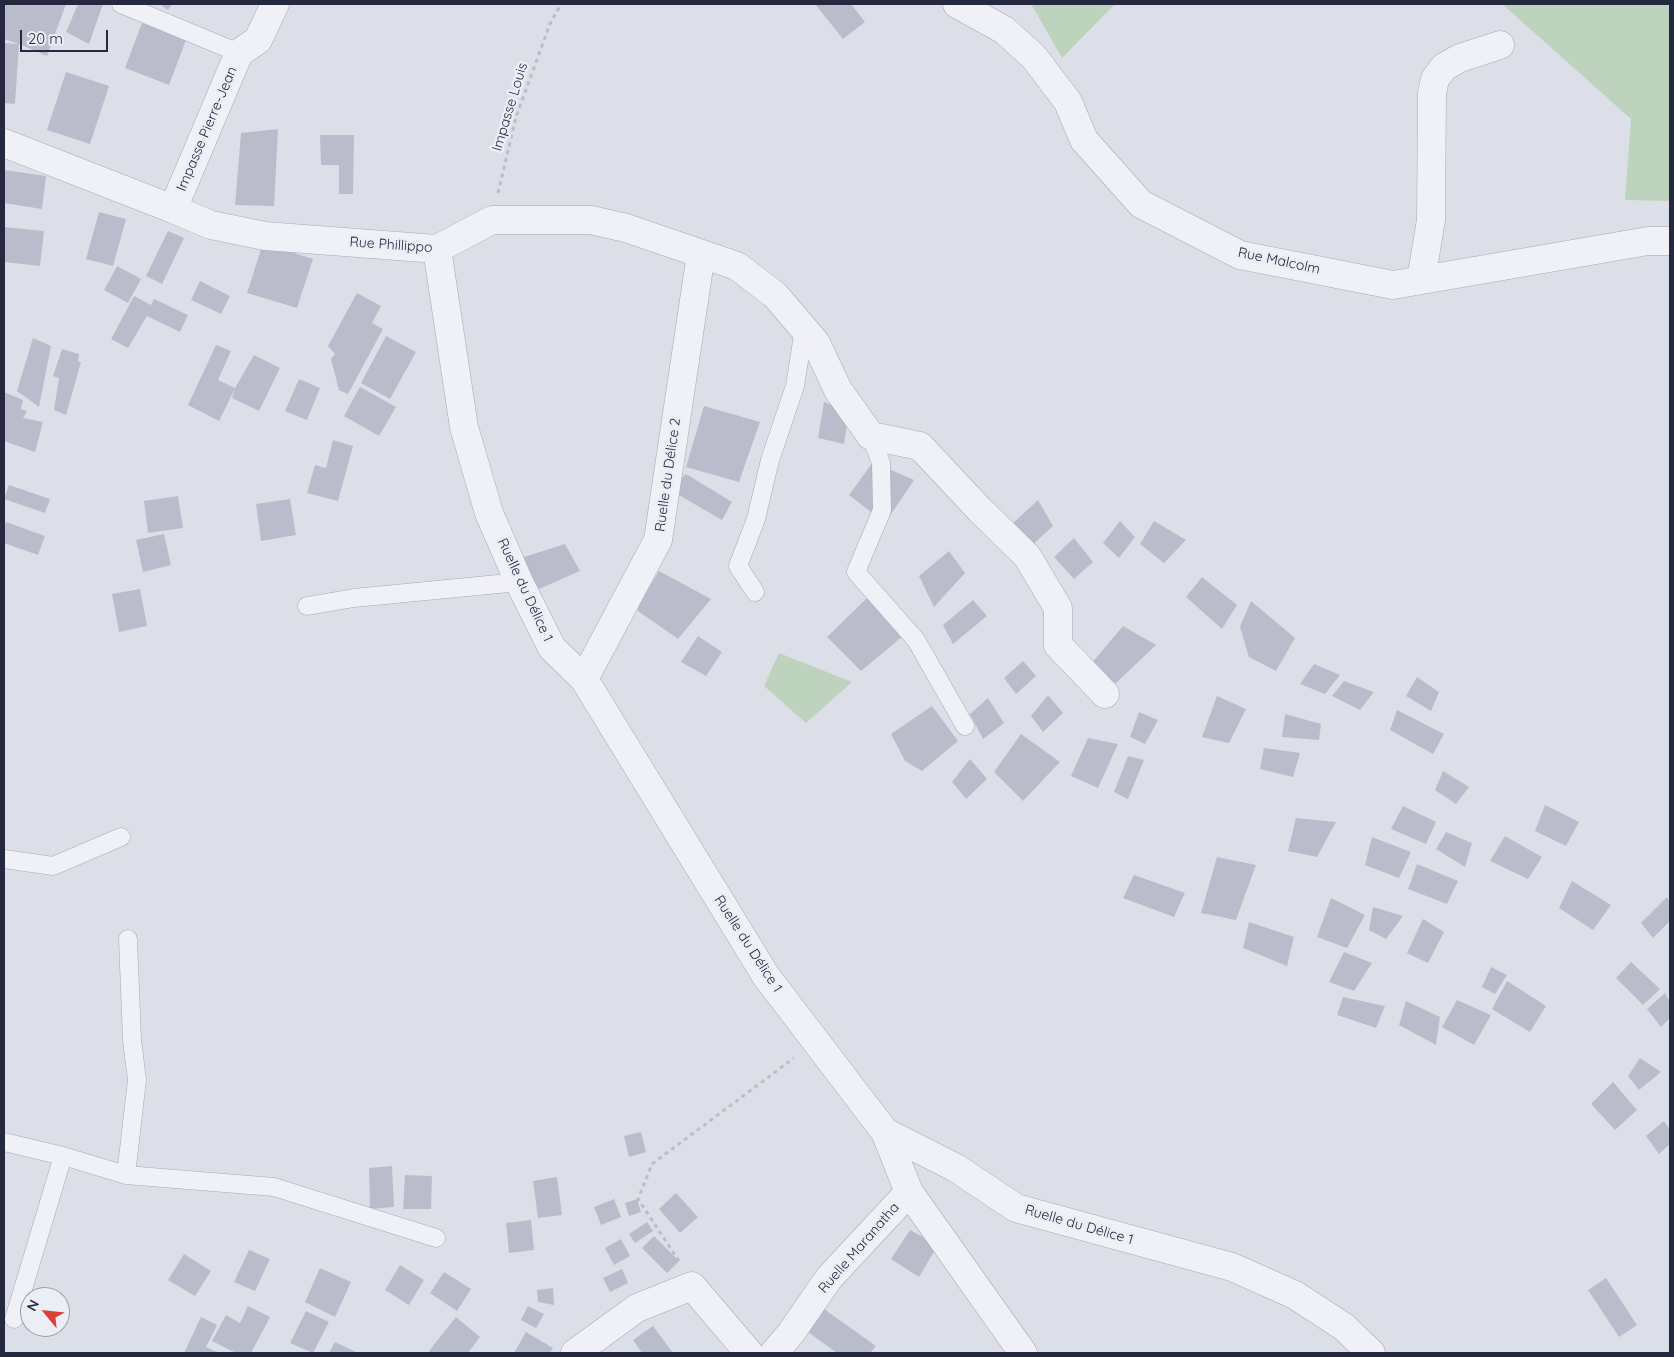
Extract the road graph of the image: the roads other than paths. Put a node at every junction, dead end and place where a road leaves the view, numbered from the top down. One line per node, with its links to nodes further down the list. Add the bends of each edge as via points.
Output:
1 (120, 4): 5 (lane)
2 (275, 4): 5 (street, Impasse Pierre-Jean, via 258,40)
3 (957, 4): 11 (street, Rue Malcolm, via 1004,30 1034,58 1068,102 1084,140 1141,204 1240,255 1393,285)
4 (1500, 45): 11 (street, via 1460,58 1444,67 1435,79 1432,93 1431,220)
5 (239, 52): 7 (street, Impasse Pierre-Jean)
6 (4, 143): 7 (street, Rue Phillippo)
7 (173, 209): 9 (street, Rue Phillippo, via 211,225 265,236)
8 (1670, 241): 11 (street, Rue Malcolm, via 1648,241)
9 (437, 249): 10 (street, Rue Phillippo, via 492,220 591,220 626,228); 14 (street, Ruelle du Délice 1, via 464,427 489,513)
10 (701, 254): 12 (street, Rue Phillippo, via 737,266 775,295); 17 (street, Ruelle du Délice 2, via 658,540)
11 (1421, 280)
12 (804, 329): 13 (street, Rue Phillippo, via 816,343 838,390); 15 (lane, via 795,386 770,460 756,519 738,566)
13 (871, 436): 18 (street, via 920,446 1027,556 1058,608 1058,645); 19 (lane, via 881,462 882,510 856,572 916,640)
14 (519, 582): 16 (lane, via 354,598); 17 (street, Ruelle du Délice 1, via 552,648)
15 (755, 592)
16 (307, 606)
17 (584, 679): 23 (street, Ruelle du Délice 1, via 766,976)
18 (1105, 694)
19 (966, 726)
20 (122, 837): 21 (lane, via 53,866)
21 (4, 859)
22 (128, 939): 26 (lane, via 137,1080)
23 (885, 1132): 27 (street); 34 (street, Ruelle du Délice 1, via 956,1168 1016,1208 1232,1267 1295,1295 1344,1327)
24 (4, 1142): 25 (lane)
25 (63, 1156): 26 (lane); 29 (lane)
26 (126, 1175): 28 (lane, via 274,1187)
27 (909, 1192): 32 (street, Ruelle Maranatha, via 829,1278); 33 (street)
28 (436, 1238)
29 (14, 1319)
30 (575, 1353): 31 (street, via 637,1308 692,1286)
31 (749, 1353)
32 (774, 1353)
33 (1023, 1353)
34 (1371, 1353)

